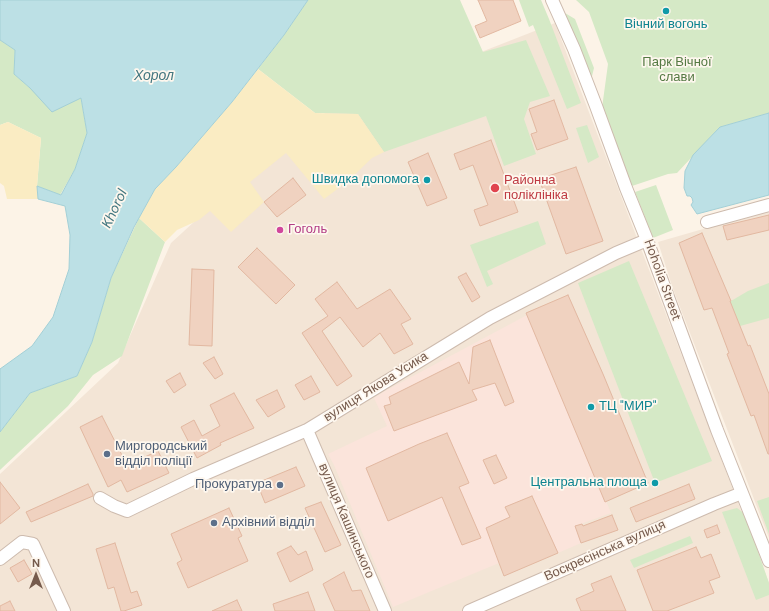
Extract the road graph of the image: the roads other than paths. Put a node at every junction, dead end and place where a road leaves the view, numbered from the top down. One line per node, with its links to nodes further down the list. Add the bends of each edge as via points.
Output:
1 (552, 0): 4 (street, Hoholia Street, via 574,49)
2 (769, 204): 3 (street)
3 (707, 222)
4 (647, 240): 5 (street, вулиця Якова Усика, via 616,252 490,318); 6 (street, Hoholia Street)
5 (307, 430): 7 (street, вулиця Якова Усика, via 193,479 127,511); 11 (street, вулиця Кашинського)
6 (742, 493): 9 (street, Hoholia Street); 12 (street, Воскресінська вулиця)
7 (100, 498)
8 (0, 559): 10 (street, via 22,542 32,544)
9 (769, 562)
10 (64, 611)
11 (385, 611)
12 (469, 611)

